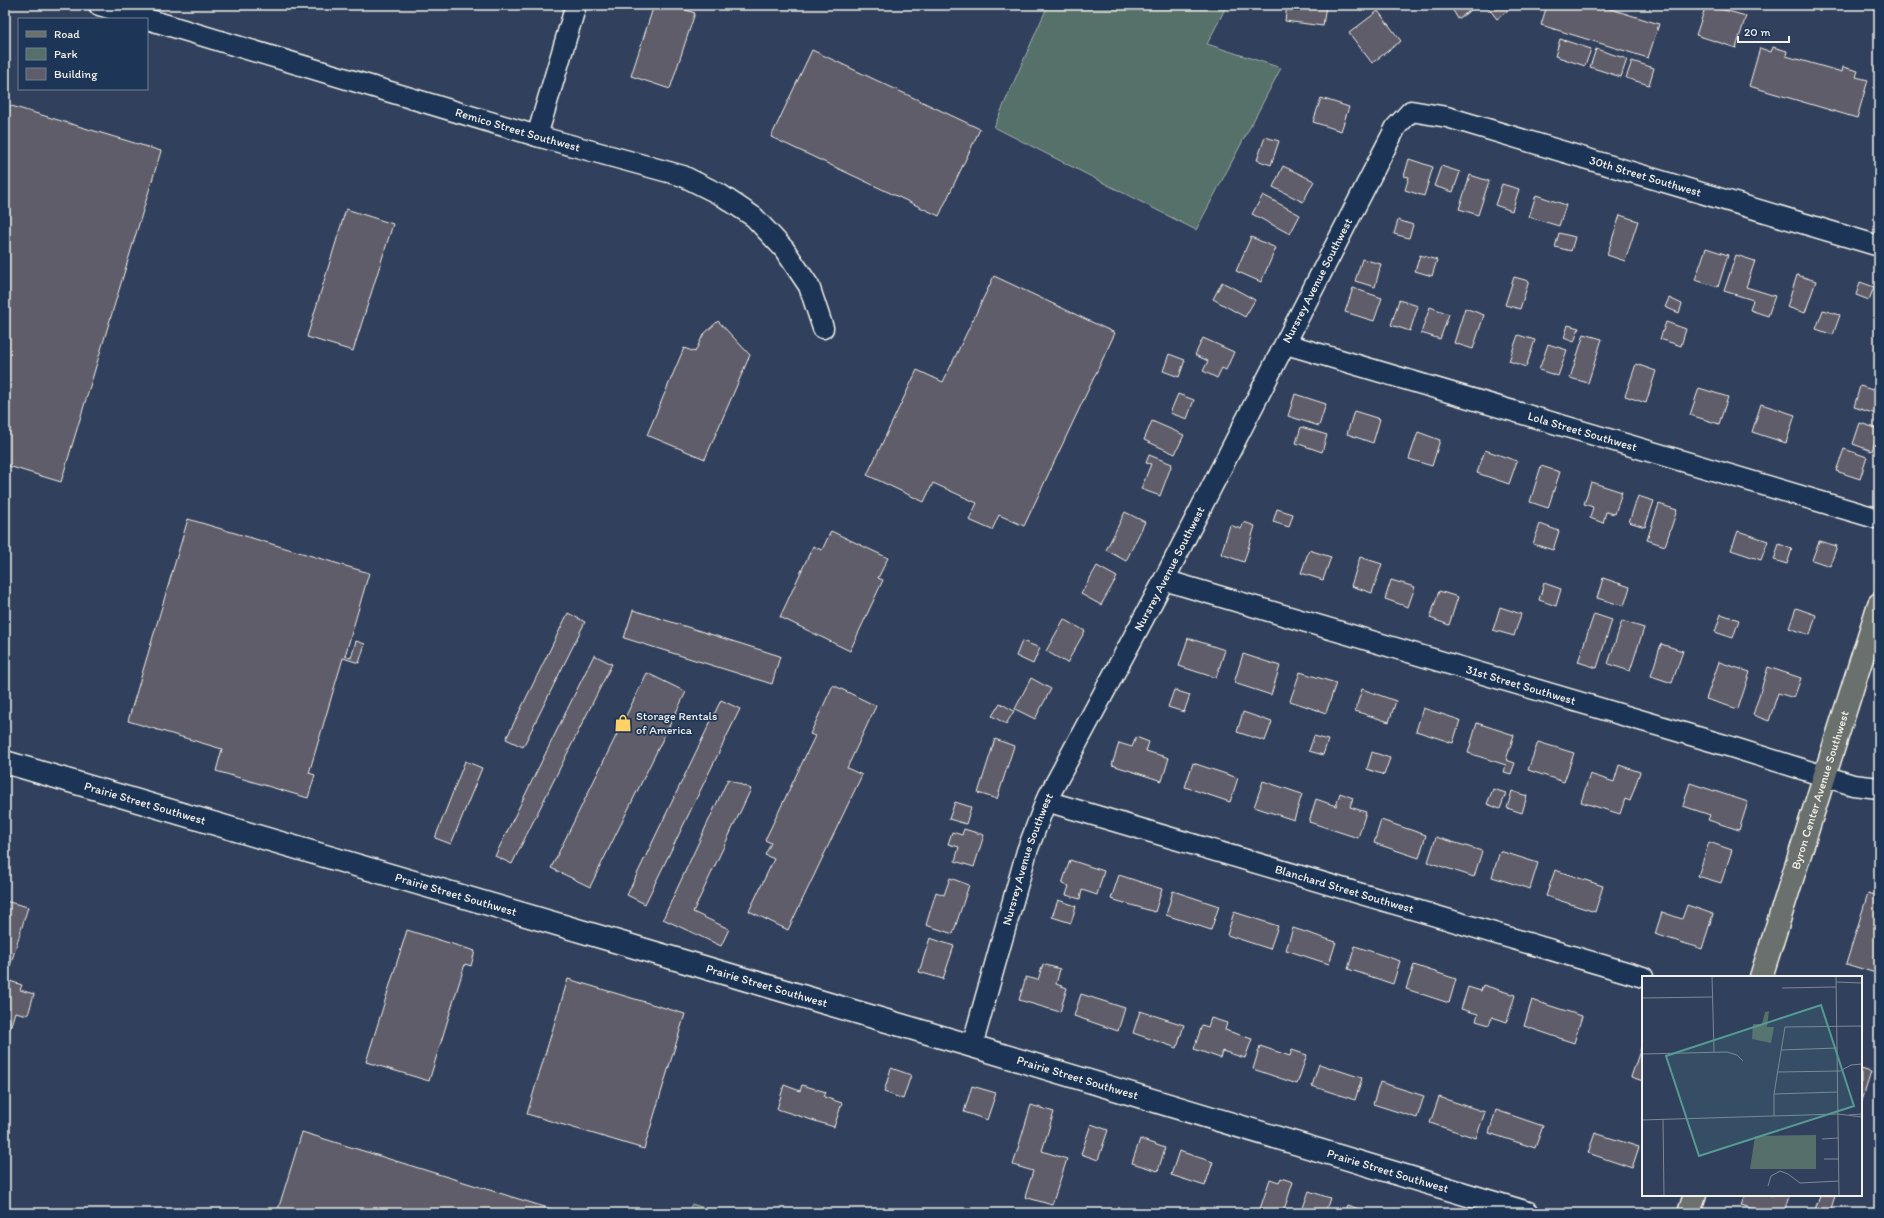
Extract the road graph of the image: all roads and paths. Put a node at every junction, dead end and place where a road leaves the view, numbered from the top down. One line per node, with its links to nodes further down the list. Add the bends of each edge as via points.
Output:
1 (99, 5): 3 (street, Remico Street Southwest)
2 (576, 5): 6 (street)
3 (143, 18)
4 (148, 20): 6 (street, Remico Street Southwest)
5 (1411, 111): 7 (street, 30th Street Southwest, via 1447,117); 9 (street, Nursrey Avenue Southwest, via 1396,127)
6 (537, 136): 8 (street, Remico Street Southwest, via 683,176 726,198 754,217 784,249 810,286)
7 (1879, 246)
8 (823, 328)
9 (1286, 344): 10 (street, Lola Street Southwest); 11 (street, Nursrey Avenue Southwest)
10 (1879, 519)
11 (1164, 580): 14 (street, 31st Street Southwest); 16 (street, Nursrey Avenue Southwest)
12 (1879, 604): 14 (main road, Byron Center Avenue Southwest)
13 (5, 762): 19 (street, Prairie Street Southwest)
14 (1824, 776): 15 (street, 31st Street Southwest, via 1853,785); 17 (main road, Byron Center Avenue Southwest)
15 (1879, 788)
16 (1046, 801): 18 (street, Blanchard Street Southwest); 19 (street, Nursrey Avenue Southwest, via 1027,850)
17 (1761, 976)
18 (1642, 977)
19 (972, 1046): 21 (street, Prairie Street Southwest)
20 (1695, 1196): 22 (main road)
21 (1528, 1213)
22 (1689, 1213)

